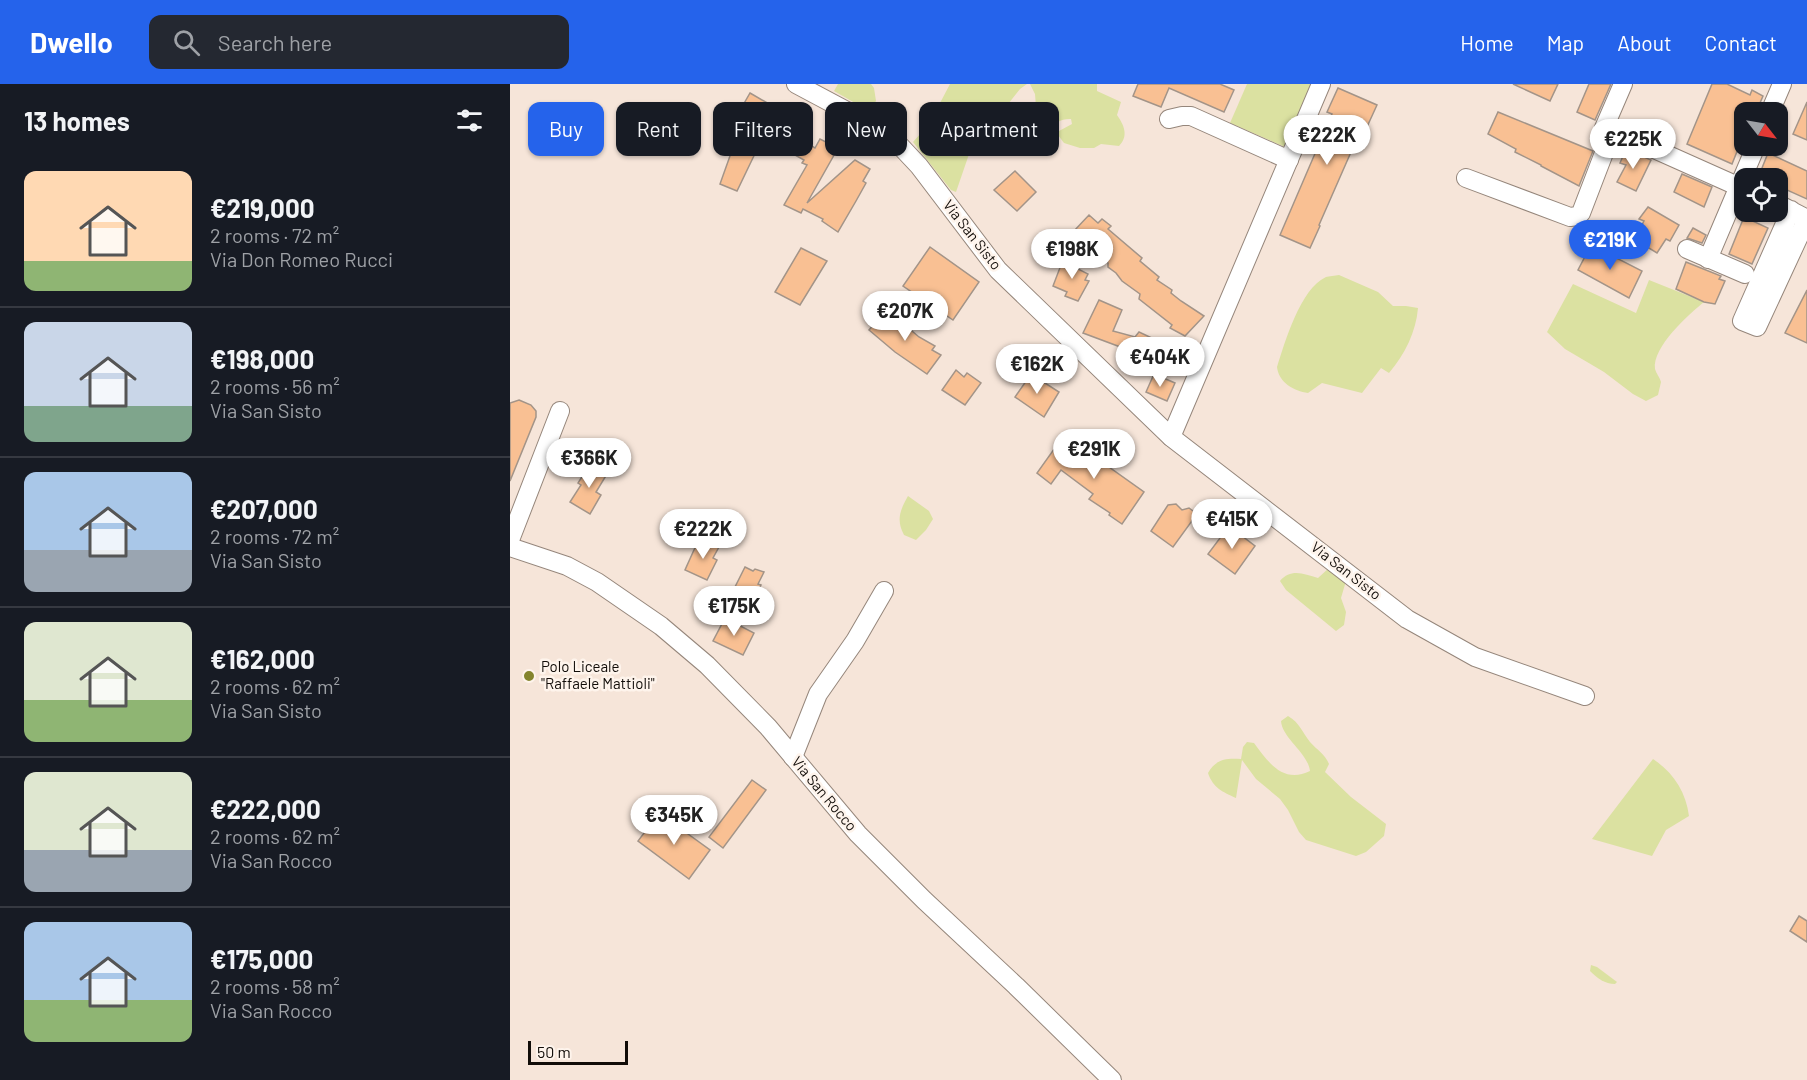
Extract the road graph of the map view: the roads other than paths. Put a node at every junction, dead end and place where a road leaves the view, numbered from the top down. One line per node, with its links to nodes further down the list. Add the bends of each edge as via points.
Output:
1 (796, 84): 17 (street, Via San Sisto, via 888,133 919,166 998,270)
2 (1321, 84): 8 (street)
3 (1623, 84): 7 (street)
4 (1782, 84): 5 (street)
5 (1774, 102)
6 (1169, 119): 8 (street, via 1191,116)
7 (1604, 128)
8 (1289, 160): 17 (street)
9 (1466, 178): 10 (street, via 1570,217 1578,216 1604,153 1618,134)
10 (1734, 184)
11 (1734, 202): 14 (street)
12 (1784, 207): 12 (street, via 1742,321 1757,327 1807,219)
13 (1688, 249): 14 (street)
14 (1708, 259): 15 (street)
15 (1745, 274)
16 (560, 411): 18 (street)
17 (1171, 437): 22 (street, Via San Sisto, via 1407,619 1475,657)
18 (514, 520): 19 (street)
19 (510, 540)
20 (510, 547): 23 (street, Via San Rocco, via 567,566 661,626 707,665)
21 (884, 591): 23 (street, via 818,694)
22 (1585, 696)
23 (793, 757): 24 (street, Via San Rocco, via 866,842)
24 (1112, 1080)

